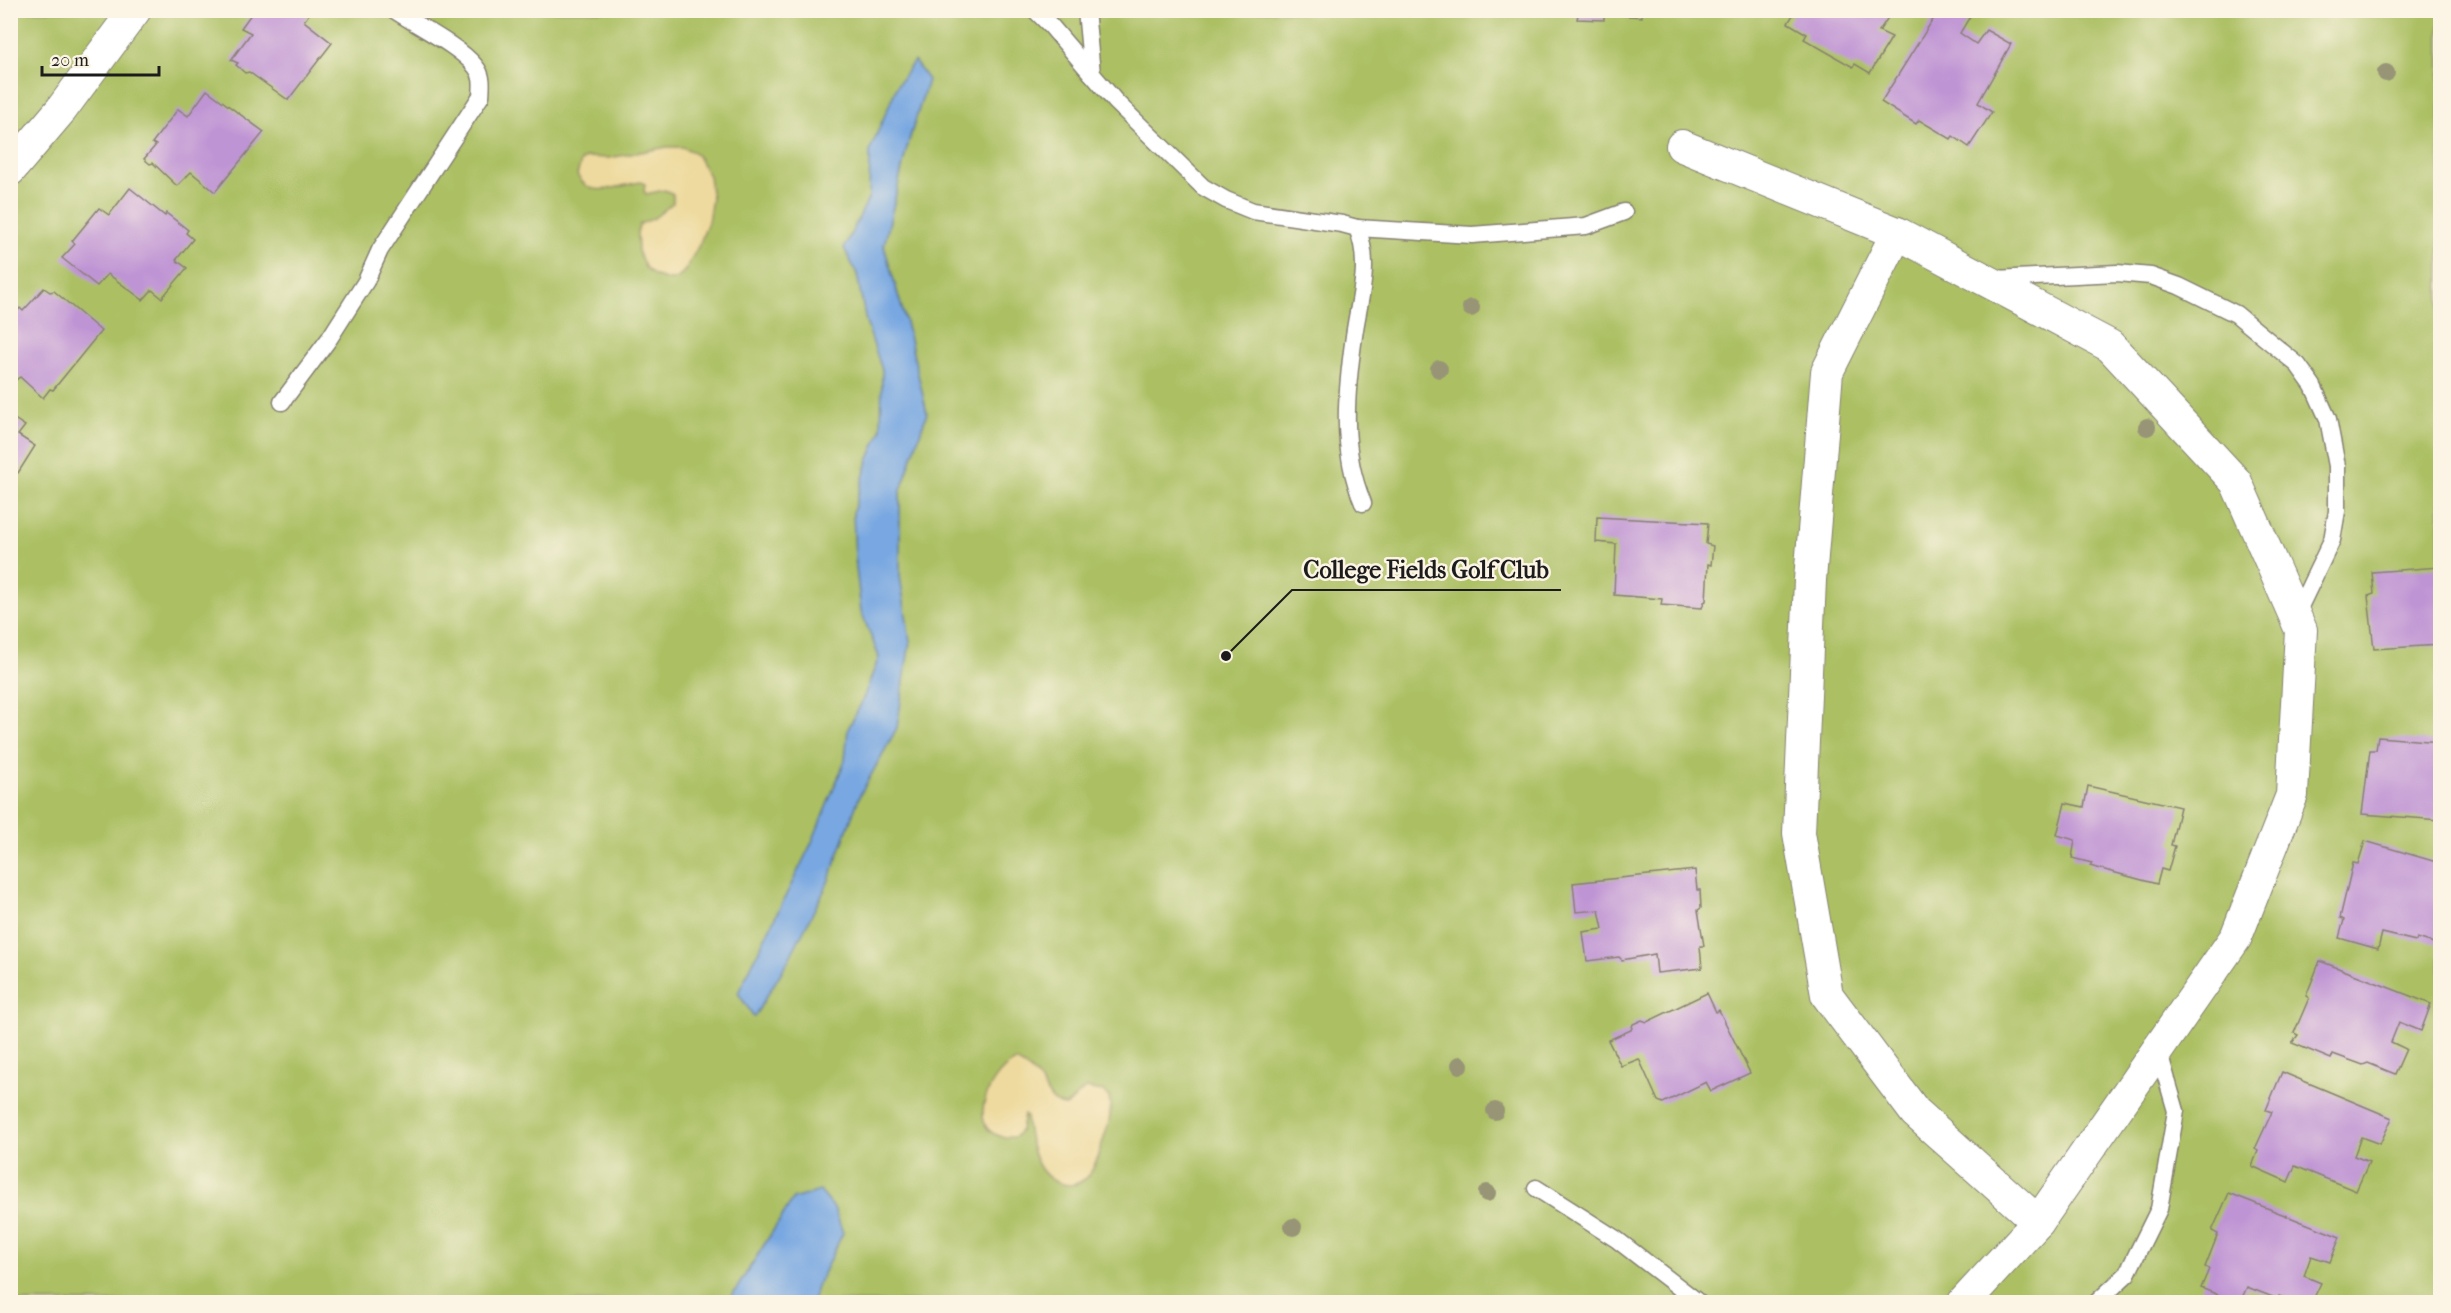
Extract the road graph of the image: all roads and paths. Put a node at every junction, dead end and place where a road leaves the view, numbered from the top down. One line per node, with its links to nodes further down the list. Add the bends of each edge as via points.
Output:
1 (135, 10): 7 (street, via 61,110)
2 (394, 10): 12 (lane, via 476,66 483,81 481,96 386,241 366,281)
3 (1035, 10): 5 (lane)
4 (1086, 10): 5 (lane)
5 (1092, 74): 9 (lane, via 1203,187 1253,211)
6 (1682, 146): 10 (street)
7 (10, 170)
8 (1624, 212): 9 (lane, via 1586,226 1472,235)
9 (1357, 228): 13 (lane, via 1364,245 1363,284 1346,409 1352,479)
10 (1897, 233): 11 (street); 17 (street, via 1827,372 1810,580 1799,832 1827,995 1915,1112)
11 (1984, 279): 14 (street, via 2110,346 2236,482); 14 (lane, via 2117,273 2151,276 2236,314 2298,365 2328,419 2337,466 2337,511 2332,540)
12 (282, 402)
13 (1362, 503)
14 (2295, 617): 15 (street, via 2301,630 2292,795 2236,937)
15 (2158, 1049): 17 (street); 20 (lane, via 2176,1111 2159,1209 2127,1274)
16 (1536, 1188): 18 (lane, via 1616,1239)
17 (2038, 1222): 19 (street)
18 (1698, 1302)
19 (1964, 1302)
20 (2097, 1302)

